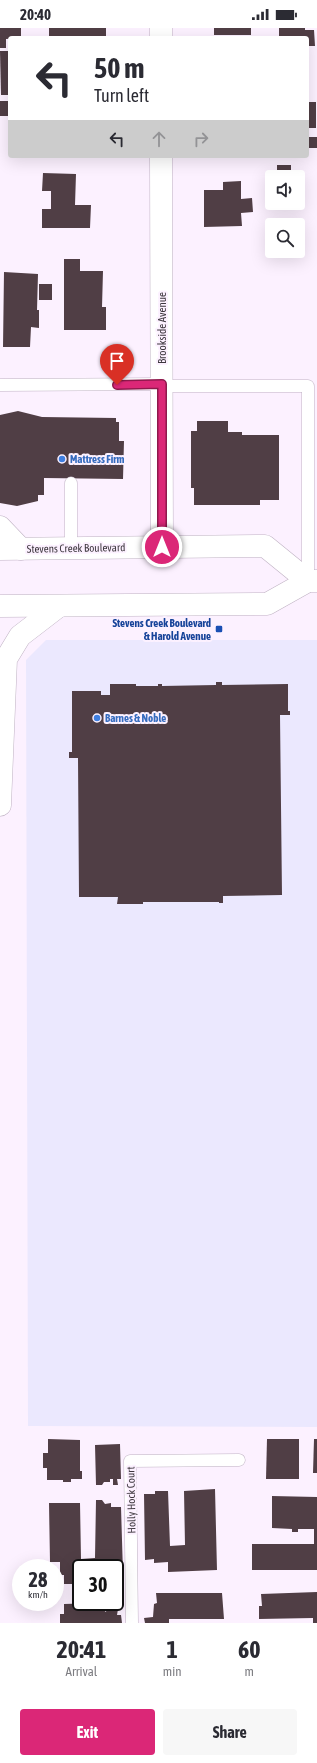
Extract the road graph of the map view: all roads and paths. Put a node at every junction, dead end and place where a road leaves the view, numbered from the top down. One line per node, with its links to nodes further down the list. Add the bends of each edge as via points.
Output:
1 (161, 158): 3 (main road, Brookside Avenue)
2 (2, 385): 3 (lane)
3 (162, 385): 6 (main road, Brookside Avenue); 9 (lane, via 308,386)
4 (71, 483): 7 (lane)
5 (0, 527): 8 (main road)
6 (162, 547): 7 (main road, Stevens Creek Boulevard); 9 (main road, Stevens Creek Boulevard, via 265,546)
7 (72, 548): 8 (main road, Stevens Creek Boulevard)
8 (10, 549)
9 (312, 581): 11 (main road, via 267,604)
10 (0, 606): 11 (main road)
11 (59, 606): 12 (main road, via 20,636 6,659)
12 (0, 805)
13 (239, 1460): 14 (lane, Holly Hock Court, via 130,1461)
14 (132, 1623)

